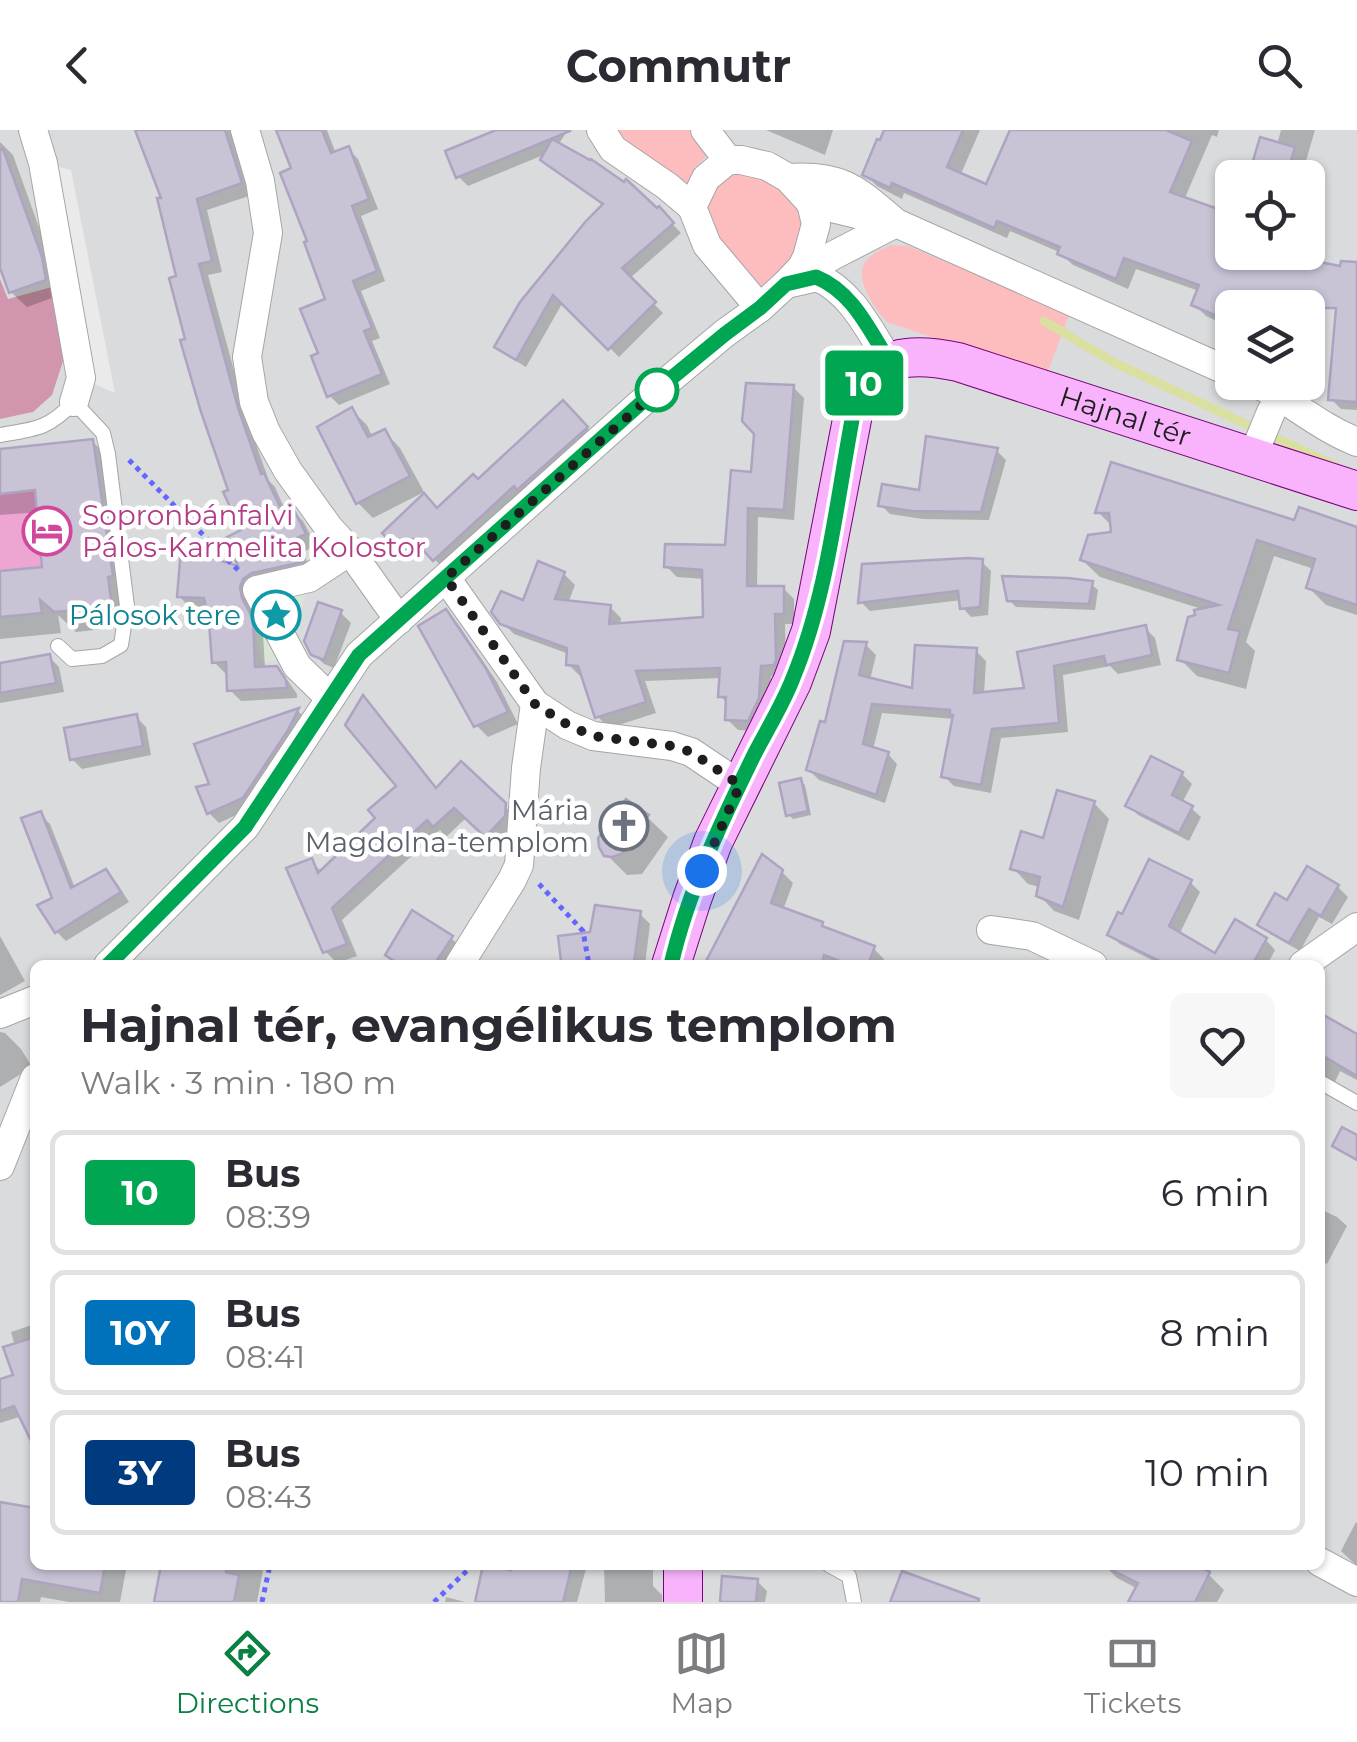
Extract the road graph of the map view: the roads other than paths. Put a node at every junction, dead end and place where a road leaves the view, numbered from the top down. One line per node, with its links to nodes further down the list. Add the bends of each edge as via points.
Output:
1 (33, 130): 17 (street, via 81,378)
2 (245, 130): 23 (street, via 268,233 247,356 254,402 288,472)
3 (601, 130): 7 (street, via 613,149)
4 (705, 130): 5 (street)
5 (728, 160): 6 (street, via 767,166); 7 (street, via 706,178)
6 (788, 178): 8 (street); 9 (street, via 818,176 858,191)
7 (692, 206): 13 (street, via 707,245)
8 (814, 214): 9 (street); 10 (street); 11 (street, via 808,256)
9 (896, 224): 10 (street); 15 (street)
10 (832, 256): 11 (street); 12 (street)
11 (786, 284): 12 (street, via 816,277); 13 (street)
12 (853, 304): 14 (street)
13 (760, 308): 24 (street, via 640,404)
14 (889, 361): 21 (street, Hajnal tér, via 912,356 958,362); 29 (street, via 862,386 855,404 811,631)
15 (1215, 365)
16 (1270, 400): 18 (street)
17 (74, 402): 19 (lane, via 42,428); 26 (lane, via 102,433 108,454 127,606 122,645 102,656 72,659)
18 (1274, 405): 20 (street); 21 (street)
19 (0, 435)
20 (1357, 442)
21 (1256, 448): 22 (street, Hajnal tér)
22 (1357, 492)
23 (350, 551): 25 (street); 27 (street, via 309,578 258,590 296,666)
24 (446, 578): 25 (street); 28 (street)
25 (398, 620): 27 (street, via 359,655)
26 (58, 646)
27 (329, 698): 32 (street, via 245,827)
28 (535, 704): 29 (street, via 593,736 691,752); 33 (street, via 518,865)
29 (740, 785): 34 (street)
30 (1357, 926): 36 (street)
31 (992, 930): 35 (street, via 1032,936)
32 (113, 960)
33 (462, 960)
34 (674, 960)
35 (1082, 960)
36 (1310, 960)
37 (30, 1002): 38 (street)
38 (0, 1014)
39 (1325, 1085): 41 (lane)
40 (30, 1091): 42 (street)
41 (1357, 1103)
42 (0, 1166)
43 (1325, 1565): 46 (street)
44 (683, 1570): 47 (street)
45 (838, 1570): 48 (lane, via 849,1576)
46 (1357, 1582)
47 (682, 1602)
48 (854, 1602)

